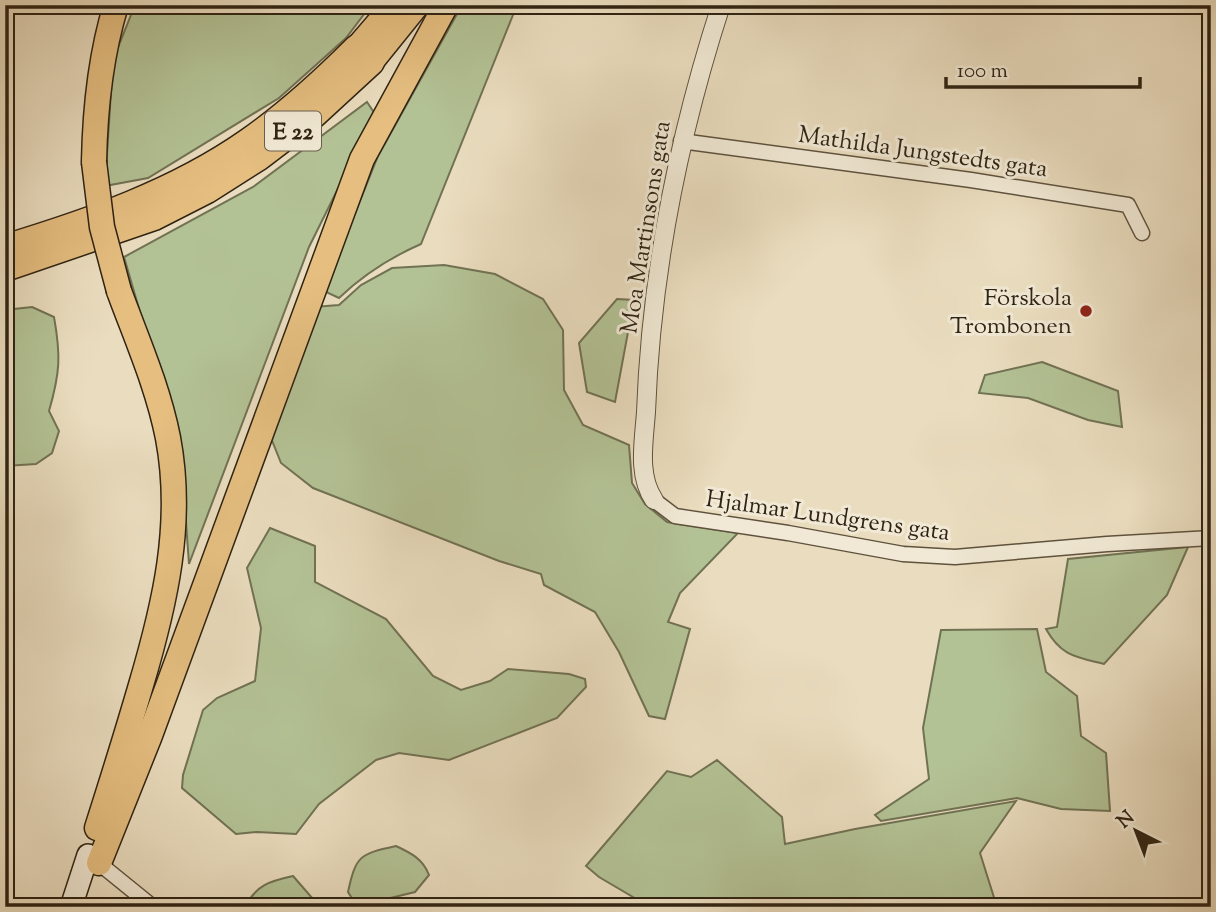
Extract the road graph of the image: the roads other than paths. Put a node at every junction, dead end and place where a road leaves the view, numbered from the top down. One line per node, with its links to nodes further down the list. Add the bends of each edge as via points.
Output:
1 (116, 5): 14 (highway, bridge, via 101,67 94,162 102,227 119,291 168,440 174,515 173,552 158,625)
2 (394, 5): 6 (highway, E 22)
3 (417, 5): 6 (highway, E 22)
4 (446, 5): 14 (highway, via 362,159 149,738)
5 (721, 5): 7 (street, Moa Martinsons gata)
6 (364, 55): 9 (highway, E 22, via 248,142 197,173 144,200); 11 (highway, E 22, via 309,119 207,190 154,217)
7 (681, 141): 8 (street, Mathilda Jungstedts gata, via 1128,205); 12 (street, Moa Martinsons gata, via 659,259 650,342 643,474)
8 (1142, 233)
9 (18, 240): 10 (highway)
10 (5, 248)
11 (5, 268)
12 (654, 500): 13 (street, Hjalmar Lundgrens gata, via 676,516 903,554 955,558)
13 (1211, 538)
14 (94, 859): 15 (main road); 16 (main road); 17 (street)
15 (71, 907)
16 (82, 907)
17 (153, 907)

